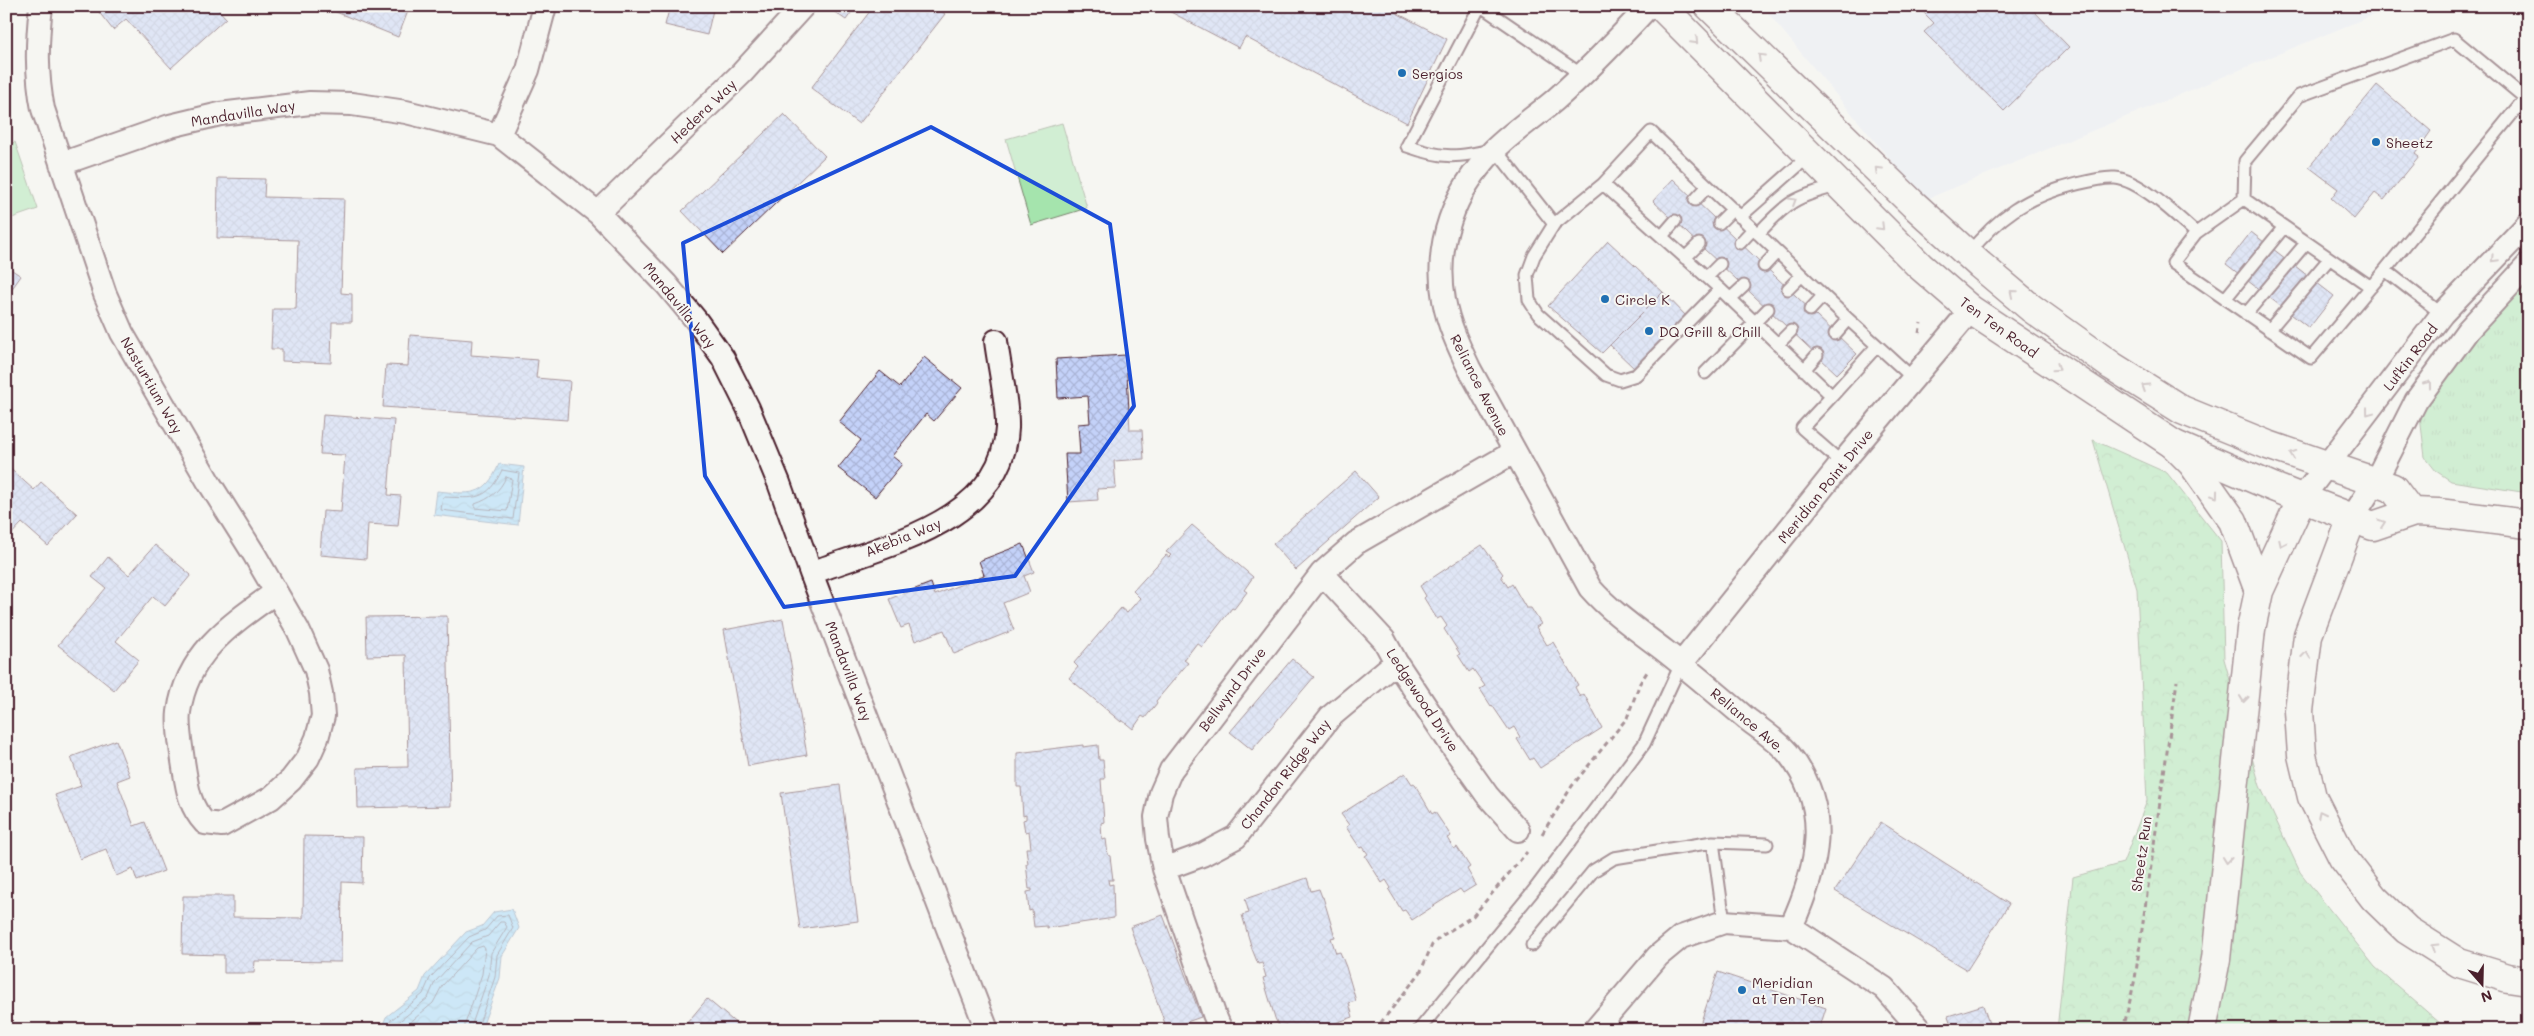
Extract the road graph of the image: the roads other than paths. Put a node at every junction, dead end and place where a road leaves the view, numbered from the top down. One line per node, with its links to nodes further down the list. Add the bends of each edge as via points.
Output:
1 (41, 6): 13 (street, Nasturtium Way, via 37,82)
2 (545, 6): 10 (street, via 528,70)
3 (803, 6): 19 (street, Hedera Way, via 742,73)
4 (1480, 6): 8 (lane); 11 (lane, via 1407,146 1449,157)
5 (1650, 6): 8 (street, Reliance Avenue)
6 (1661, 6): 12 (main road, Ten Ten Road, one-way to 12)
7 (1708, 6): 33 (main road, one-way to 7)
8 (1582, 75): 11 (street, Reliance Avenue)
9 (2526, 96): 17 (lane, via 2454,39 2445,42 2299,96 2245,161); 39 (lane)
10 (499, 135): 13 (street, Mandavilla Way, via 406,112 352,104 310,103 220,114 170,126); 19 (street, Mandavilla Way)
11 (1495, 149): 23 (lane); 68 (street, Reliance Avenue, via 1464,185 1456,202 1442,275 1444,302 1455,336)
12 (1809, 156): 16 (main road, Ten Ten Road); 20 (lane)
13 (61, 164): 79 (street, Nasturtium Way, via 105,294 122,333)
14 (1604, 184): 15 (lane, via 1652,132); 23 (lane); 28 (lane)
15 (1708, 186): 18 (lane); 20 (lane)
16 (1839, 186): 26 (lane, one-way to 16, via 1791,201 1804,194); 51 (main road, Ten Ten Road, one-way to 51, via 1920,266)
17 (2244, 199): 25 (lane); 27 (lane)
18 (1695, 200)
19 (598, 213): 76 (street, Mandavilla Way, via 666,284 723,358 779,483)
20 (1737, 213): 22 (lane); 26 (lane)
21 (1675, 221): 28 (lane)
22 (1719, 223)
23 (1554, 224): 44 (lane, via 1534,256 1527,275 1529,300 1538,314 1606,375 1620,380 1636,376)
24 (2528, 224): 53 (street, Lufkin Road, one-way to 53)
25 (2284, 227): 29 (lane); 48 (lane)
26 (1756, 231): 30 (lane); 32 (lane)
27 (2196, 233): 33 (lane, via 2158,200 2116,178 2045,192 2014,208); 48 (lane, via 2173,263)
28 (1662, 236): 34 (lane)
29 (2306, 242): 35 (lane); 52 (lane)
30 (1740, 243)
31 (1699, 244): 34 (lane)
32 (1778, 252): 37 (lane); 40 (lane)
33 (1968, 254): 70 (main road, one-way to 33, via 2182,410 2112,366 2046,318)
34 (1685, 258): 41 (lane)
35 (2329, 258): 43 (lane); 56 (lane)
36 (1720, 264): 41 (lane)
37 (1764, 266)
38 (2528, 266): 71 (street, one-way to 38, via 2416,401 2468,330)
39 (2385, 270): 43 (lane); 53 (lane)
40 (1802, 275): 45 (lane); 46 (lane)
41 (1707, 278): 44 (lane)
42 (1744, 286): 47 (lane)
43 (2370, 287): 56 (lane, via 2310,358)
44 (1720, 289): 47 (lane)
45 (1788, 289)
46 (1823, 296): 50 (lane); 54 (lane)
47 (1730, 299): 55 (lane)
48 (2225, 299): 52 (lane)
49 (1768, 309): 55 (lane)
50 (1810, 310)
51 (1971, 310): 65 (street, Meridian Point Drive); 67 (main road, Ten Ten Road, one-way to 67)
52 (2246, 314): 56 (lane)
53 (2442, 314): 70 (street, Lufkin Road, one-way to 70)
54 (1848, 319): 58 (lane); 61 (lane)
55 (1755, 322): 60 (lane); 64 (lane)
56 (2270, 330)
57 (1791, 331): 60 (lane)
58 (1835, 334)
59 (996, 341): 76 (street, Akebia Way, via 1007,427 1002,454 981,491 961,510 937,525)
60 (1778, 344): 63 (lane)
61 (1877, 346): 65 (lane); 66 (lane)
62 (1817, 355): 63 (lane)
63 (1804, 370): 66 (lane)
64 (1705, 372)
65 (1914, 379): 69 (street, Meridian Point Drive)
66 (1832, 396): 69 (lane, via 1802,428)
67 (2173, 444): 72 (main road, Ten Ten Road); 78 (main road, one-way to 78, via 2192,463 2233,521)
68 (1514, 452): 77 (street, Bellwynd Drive, via 1356,543); 81 (street, Reliance Avenue, via 1590,588 1617,614)
69 (1842, 463): 81 (street, Meridian Point Drive)
70 (2328, 466): 71 (main road); 72 (street, Lufkin Road)
71 (2375, 482): 73 (main road, via 2393,488); 74 (street)
72 (2302, 498): 74 (main road, Ten Ten Road); 78 (main road, one-way to 78)
73 (2411, 512): 74 (main road, Ten Ten Road, one-way to 73, via 2373,526); 75 (main road, Ten Ten Road)
74 (2352, 518): 89 (main road, one-way to 74, via 2459,963 2406,930 2374,898 2343,858 2312,798 2302,755 2299,711 2308,635)
75 (2528, 524)
76 (811, 572): 90 (street, Mandavilla Way)
77 (1322, 573): 80 (street, Ledgewood Drive, via 1384,640); 85 (street, Bellwynd Drive, via 1171,770 1161,793 1156,817)
78 (2259, 591): 95 (main road, one-way to 95, via 2250,639 2216,959)
79 (276, 592): 79 (street, Nasturtium Way, via 316,670 322,716 317,738 308,758 291,780 270,798 222,825 206,824 194,811 189,796 178,713 183,691 198,658 223,632)
80 (1396, 662): 82 (street, Ledgewood Drive, via 1487,795); 85 (street, Chandon Ridge Way, via 1330,717 1236,837)
81 (1681, 664): 87 (street, Reliance Ave., via 1786,751 1802,772 1812,794 1818,832 1813,868); 92 (lane, via 1644,744 1534,890)
82 (1518, 830)
83 (1713, 842): 84 (lane); 86 (lane); 88 (lane, via 1614,858 1593,871)
84 (1767, 844)
85 (1164, 869): 91 (street, Bellwynd Drive)
86 (1724, 922): 87 (street); 93 (street, via 1681,937 1658,956)
87 (1791, 927): 94 (street, via 1884,988)
88 (1532, 945)
89 (2528, 981)
90 (987, 1030)
91 (1221, 1030)
92 (1419, 1030)
93 (1595, 1030)
94 (1921, 1030)
95 (2202, 1030)

